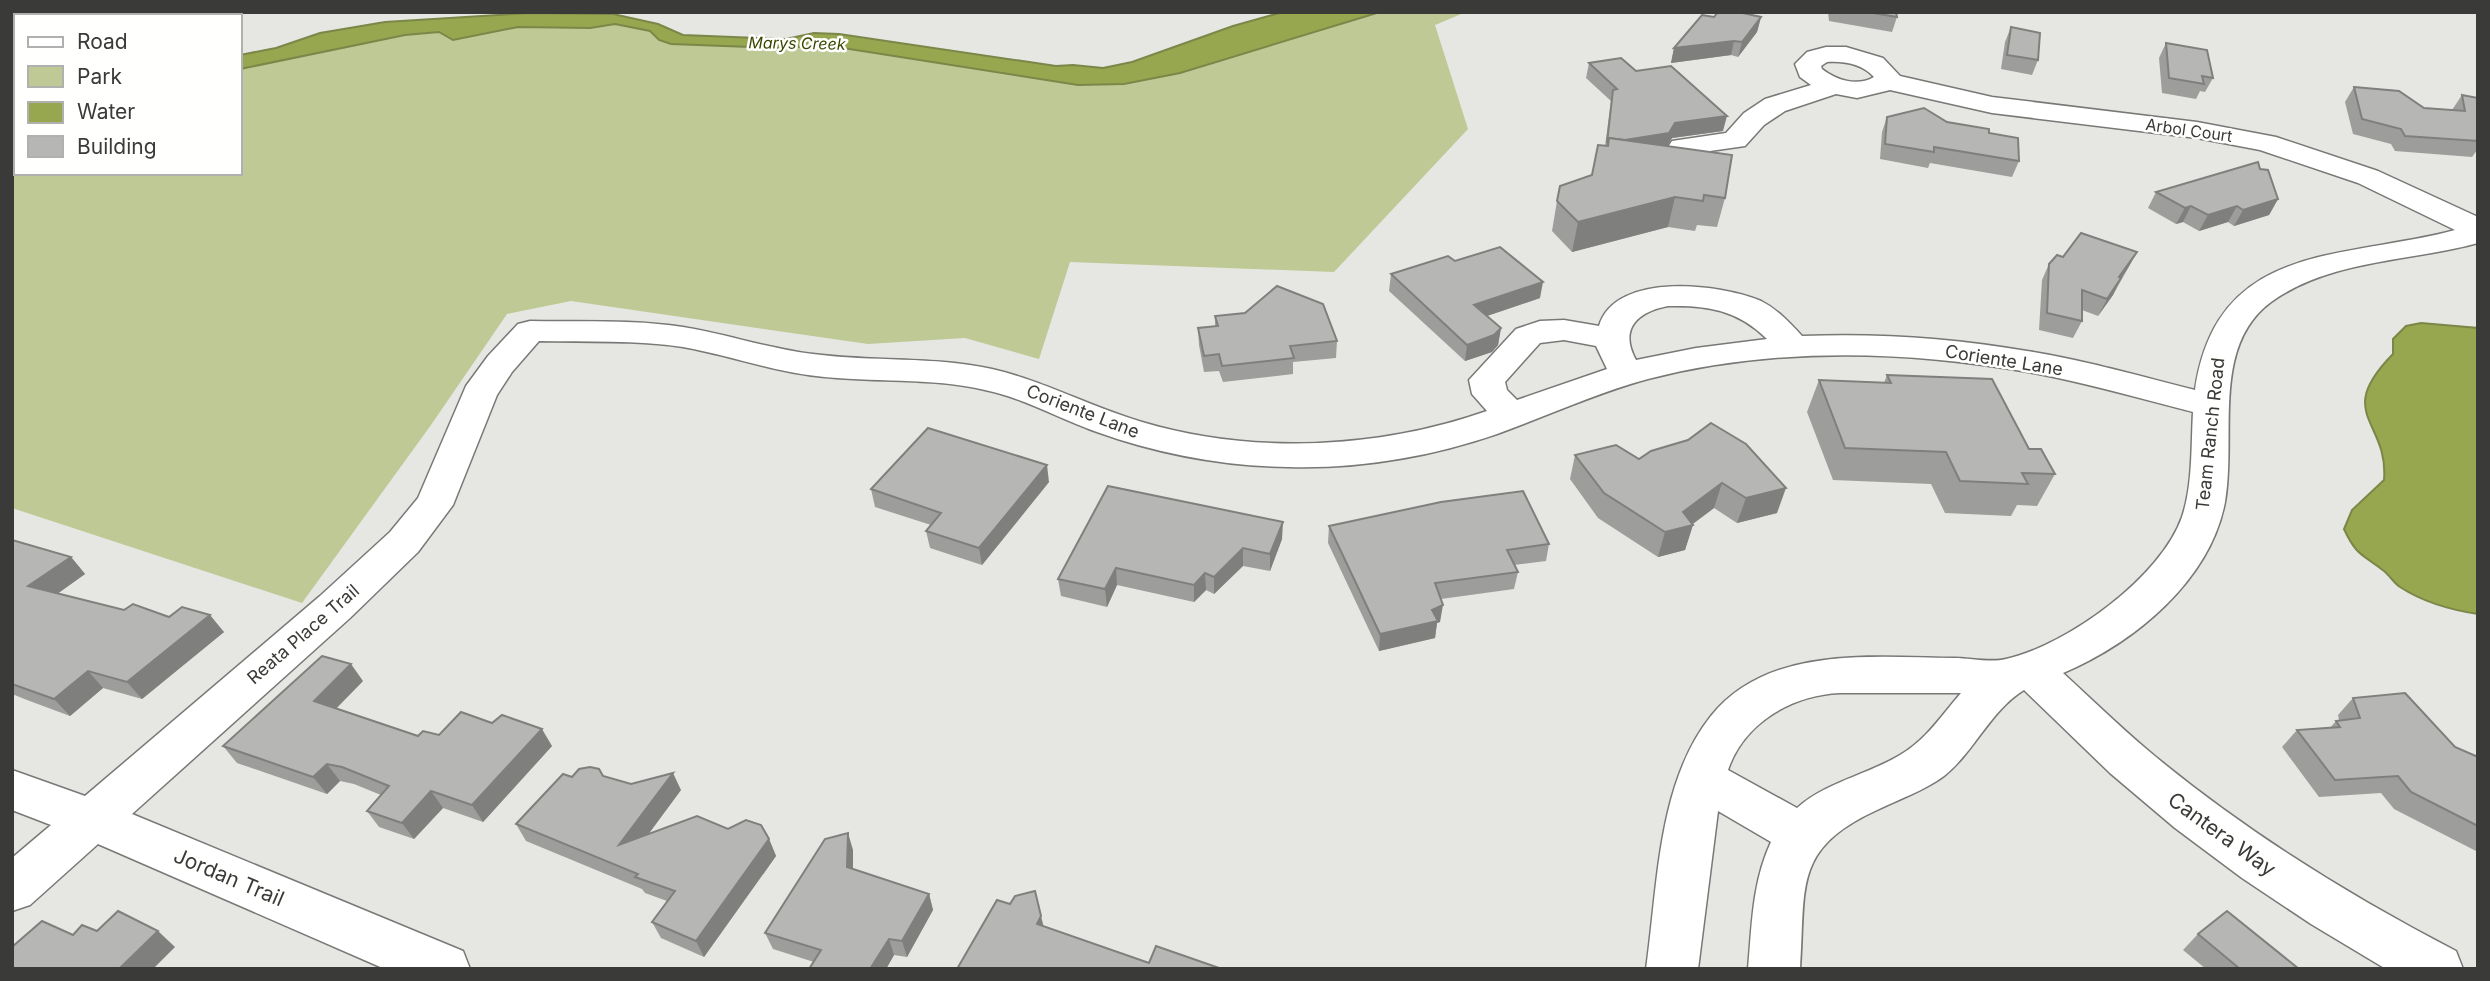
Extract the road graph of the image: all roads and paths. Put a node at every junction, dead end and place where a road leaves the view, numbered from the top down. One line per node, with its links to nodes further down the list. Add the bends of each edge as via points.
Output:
1 (1886, 82): 2 (street, Arbol Court, via 1867,89); 2 (street, via 1887,75 1868,60 1832,54 1813,59 1809,72); 4 (street, Arbol Court, via 1992,105 2266,143 2368,177)
2 (1835, 86): 3 (street, via 1764,112 1735,140)
3 (1682, 147)
4 (2478, 231): 9 (street, Team Ranch Road, via 2435,244 2332,261 2274,286 2228,328 2216,366)
5 (530, 331): 10 (street, Coriente Lane, via 648,333 810,365 962,374 1020,387 1133,432 1207,449 1303,454 1374,449 1452,436); 14 (street, Reata Place Trail, via 479,394 434,505 404,542)
6 (1612, 339): 7 (street, via 1619,319 1633,307 1649,299 1680,295 1745,306); 8 (street); 10 (street, via 1563,330 1528,336 1487,380 1490,394)
7 (1793, 346): 8 (street, Coriente Lane, via 1698,358); 9 (street, Coriente Lane, via 1908,346 1993,356)
8 (1627, 374): 10 (street, Coriente Lane)
9 (2211, 405): 11 (street, Team Ranch Road, via 2202,518 2169,575 2120,620 2090,640)
10 (1511, 415)
11 (2020, 673): 12 (street, Team Ranch Road, via 1829,676 1790,684 1734,719); 15 (street, Team Ranch Road, via 1981,702 1933,758 1844,804); 20 (street, Cantera Way, via 2241,849 2345,918)
12 (1701, 778): 15 (street); 18 (street, Team Ranch Road)
13 (12, 790): 14 (street, Jordan Trail)
14 (92, 819): 16 (street, Reata Place Trail); 17 (street, Jordan Trail)
15 (1802, 835): 19 (street, Team Ranch Road, via 1787,863)
16 (12, 888)
17 (444, 969)
18 (1672, 969)
19 (1774, 969)
20 (2437, 969)

